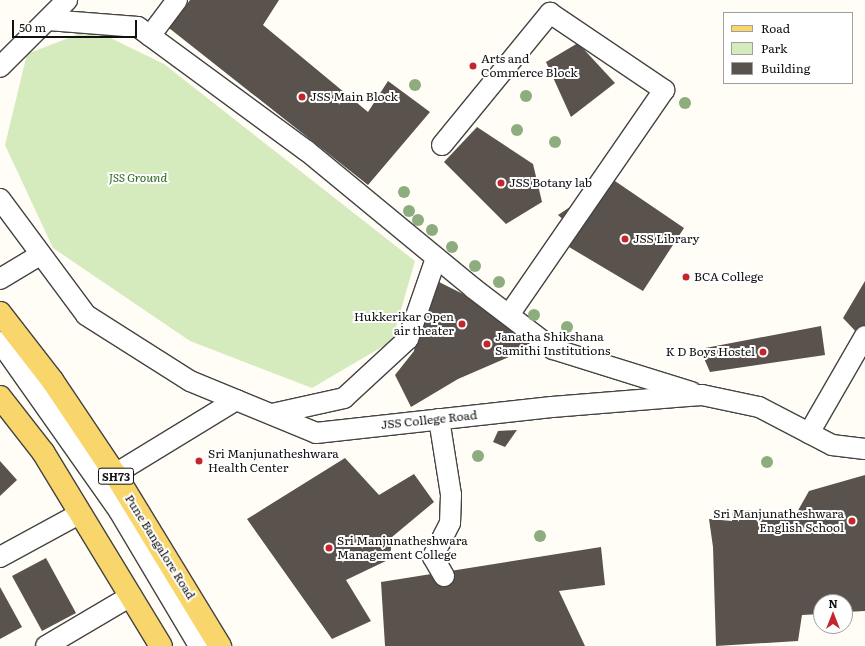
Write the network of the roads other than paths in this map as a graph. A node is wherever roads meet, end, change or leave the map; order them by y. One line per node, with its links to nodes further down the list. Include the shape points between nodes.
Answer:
1 (66, 0): 3 (street)
2 (177, 0): 4 (street)
3 (48, 20): 4 (street, via 138,27); 5 (street)
4 (150, 36): 9 (street, via 307,152)
5 (0, 67)
6 (442, 145): 12 (street, via 550,13 664,90)
7 (0, 199): 8 (street, JSS College Road)
8 (40, 255): 10 (street); 18 (street, JSS College Road, via 86,315 190,381)
9 (436, 258): 12 (street); 19 (street, via 408,339 344,398)
10 (0, 279)
11 (0, 313): 23 (main road, Pune Bangalore Road / SH73, via 52,380)
12 (509, 315): 16 (street, via 553,348)
13 (865, 336): 21 (street)
14 (0, 342): 31 (street, via 119,511)
15 (0, 366): 30 (street, via 80,469)
16 (702, 396): 20 (street, JSS College Road, via 552,407); 21 (street, JSS College Road, via 759,407)
17 (0, 397): 24 (main road, via 43,452)
18 (236, 400): 19 (street, JSS College Road); 23 (street)
19 (272, 414): 20 (street, JSS College Road, via 316,432)
20 (439, 419): 26 (street, via 451,495 450,523 433,557)
21 (809, 433): 22 (street, JSS College Road, via 832,445)
22 (865, 449)
23 (115, 474): 32 (main road, Pune Bangalore Road / SH73)
24 (79, 514): 25 (street); 27 (main road)
25 (1, 555)
26 (444, 576)
27 (131, 596): 28 (street); 29 (main road)
28 (46, 646)
29 (161, 646)
30 (189, 646)
31 (199, 646)
32 (220, 646)

